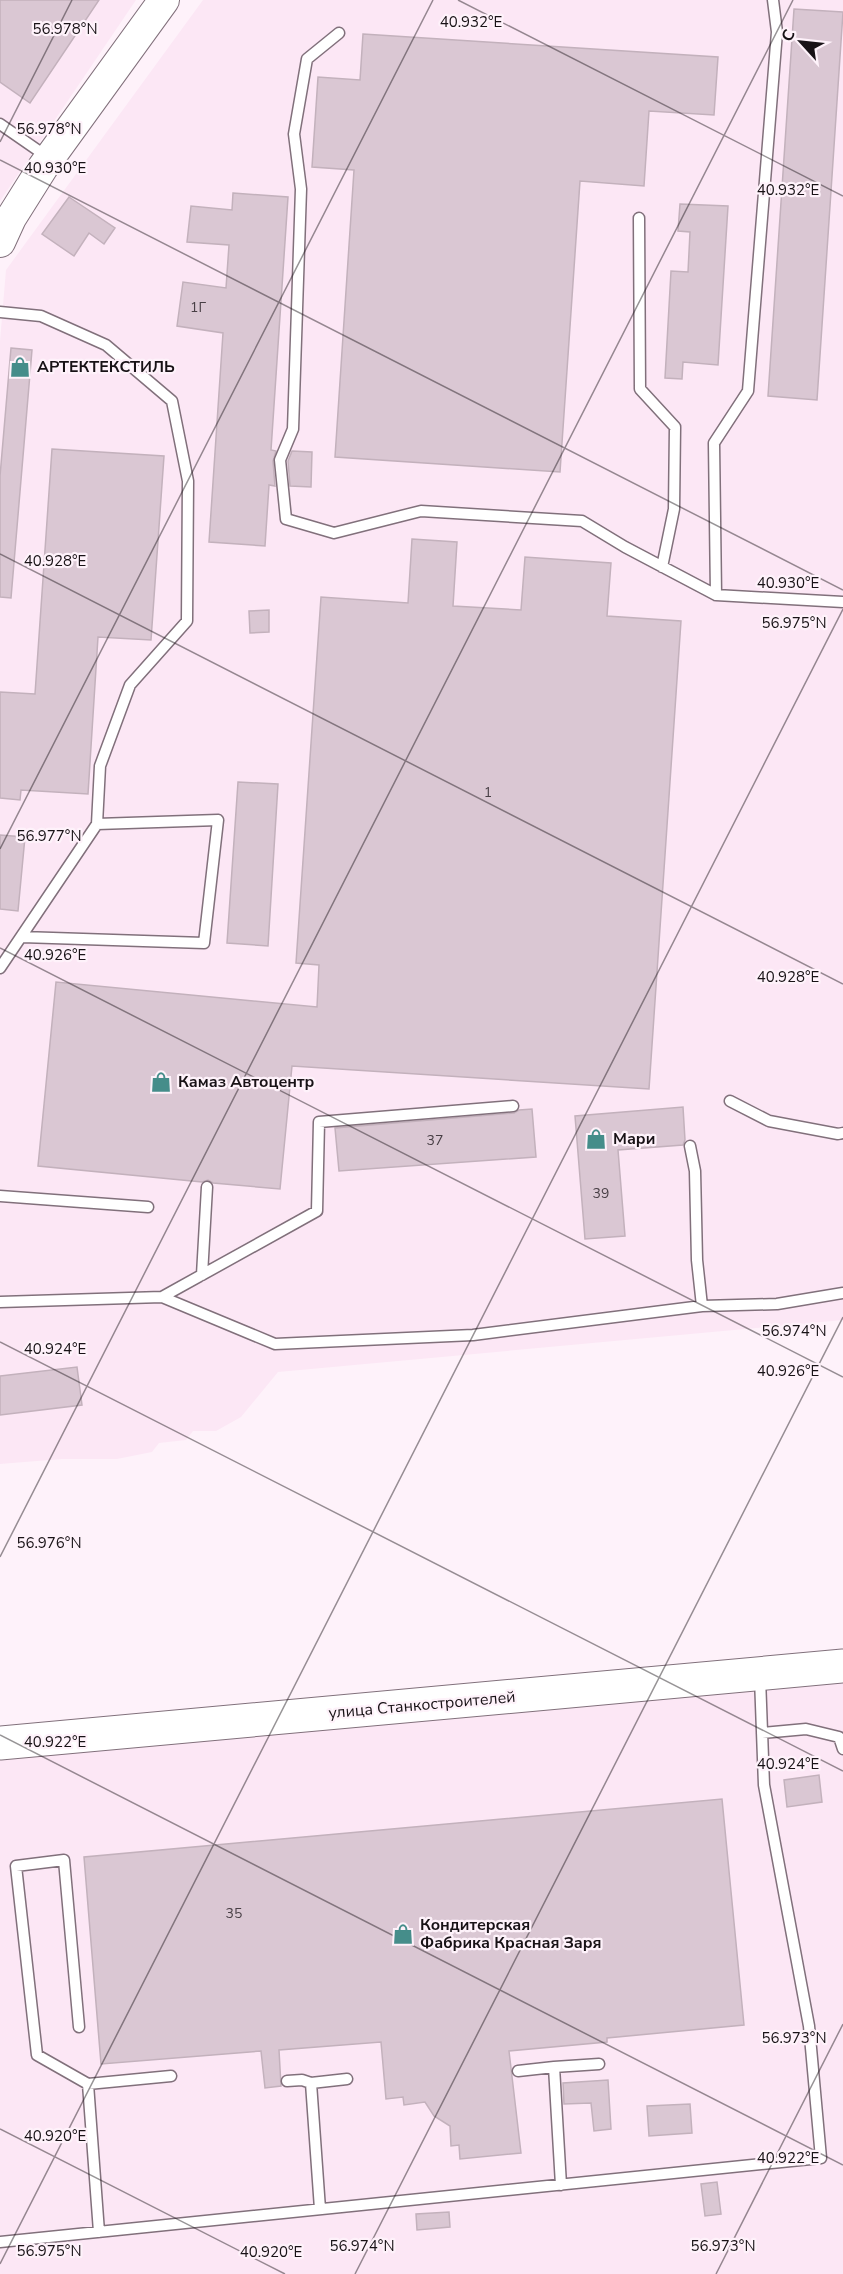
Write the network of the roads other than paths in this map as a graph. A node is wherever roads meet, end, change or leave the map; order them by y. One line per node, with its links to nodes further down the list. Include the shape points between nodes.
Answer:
1 (164, 0): 5 (street)
2 (773, 0): 10 (lane, via 777,32 748,391 714,443)
3 (339, 33): 9 (lane, via 307,59 294,134 301,189 293,429 280,460 286,519 334,532 421,511 582,521)
4 (0, 124): 5 (lane)
5 (49, 158): 7 (street)
6 (639, 218): 9 (lane, via 640,389 675,427 674,508)
7 (0, 242)
8 (0, 312): 12 (lane, via 41,316 106,345 171,401 188,480 187,621 130,686 100,766)
9 (662, 567): 10 (lane)
10 (716, 595): 11 (lane)
11 (843, 602)
12 (98, 824): 13 (lane); 13 (lane, via 218,820 204,943)
13 (22, 937): 14 (lane)
14 (0, 968)
15 (730, 1101): 17 (lane, via 769,1121)
16 (513, 1106): 22 (lane, via 319,1122 317,1211)
17 (843, 1133)
18 (690, 1146): 26 (lane, via 695,1171)
19 (207, 1187): 22 (lane)
20 (0, 1196): 21 (lane)
21 (148, 1208)
22 (202, 1275): 24 (lane)
23 (843, 1293): 26 (lane, via 777,1304)
24 (162, 1298): 25 (lane); 26 (lane, via 275,1344 473,1335)
25 (0, 1302)
26 (702, 1306)
27 (843, 1666): 28 (main road, улица Станкостроителей)
28 (760, 1674): 29 (lane); 30 (main road, улица Станкостроителей)
29 (762, 1733): 31 (lane, via 806,1730 839,1737); 41 (lane, via 764,1785 809,2026 821,2158)
30 (0, 1743)
31 (843, 1749)
32 (79, 2027): 40 (lane, via 64,1860 16,1866 37,2055)
33 (599, 2064): 34 (lane)
34 (554, 2067): 35 (lane); 41 (lane)
35 (518, 2071)
36 (171, 2076): 40 (lane)
37 (347, 2079): 39 (lane)
38 (286, 2081): 39 (lane)
39 (311, 2083): 42 (lane)
40 (88, 2084): 43 (lane)
41 (561, 2185): 42 (lane)
42 (320, 2209): 43 (lane)
43 (99, 2232): 44 (lane)
44 (0, 2242)

